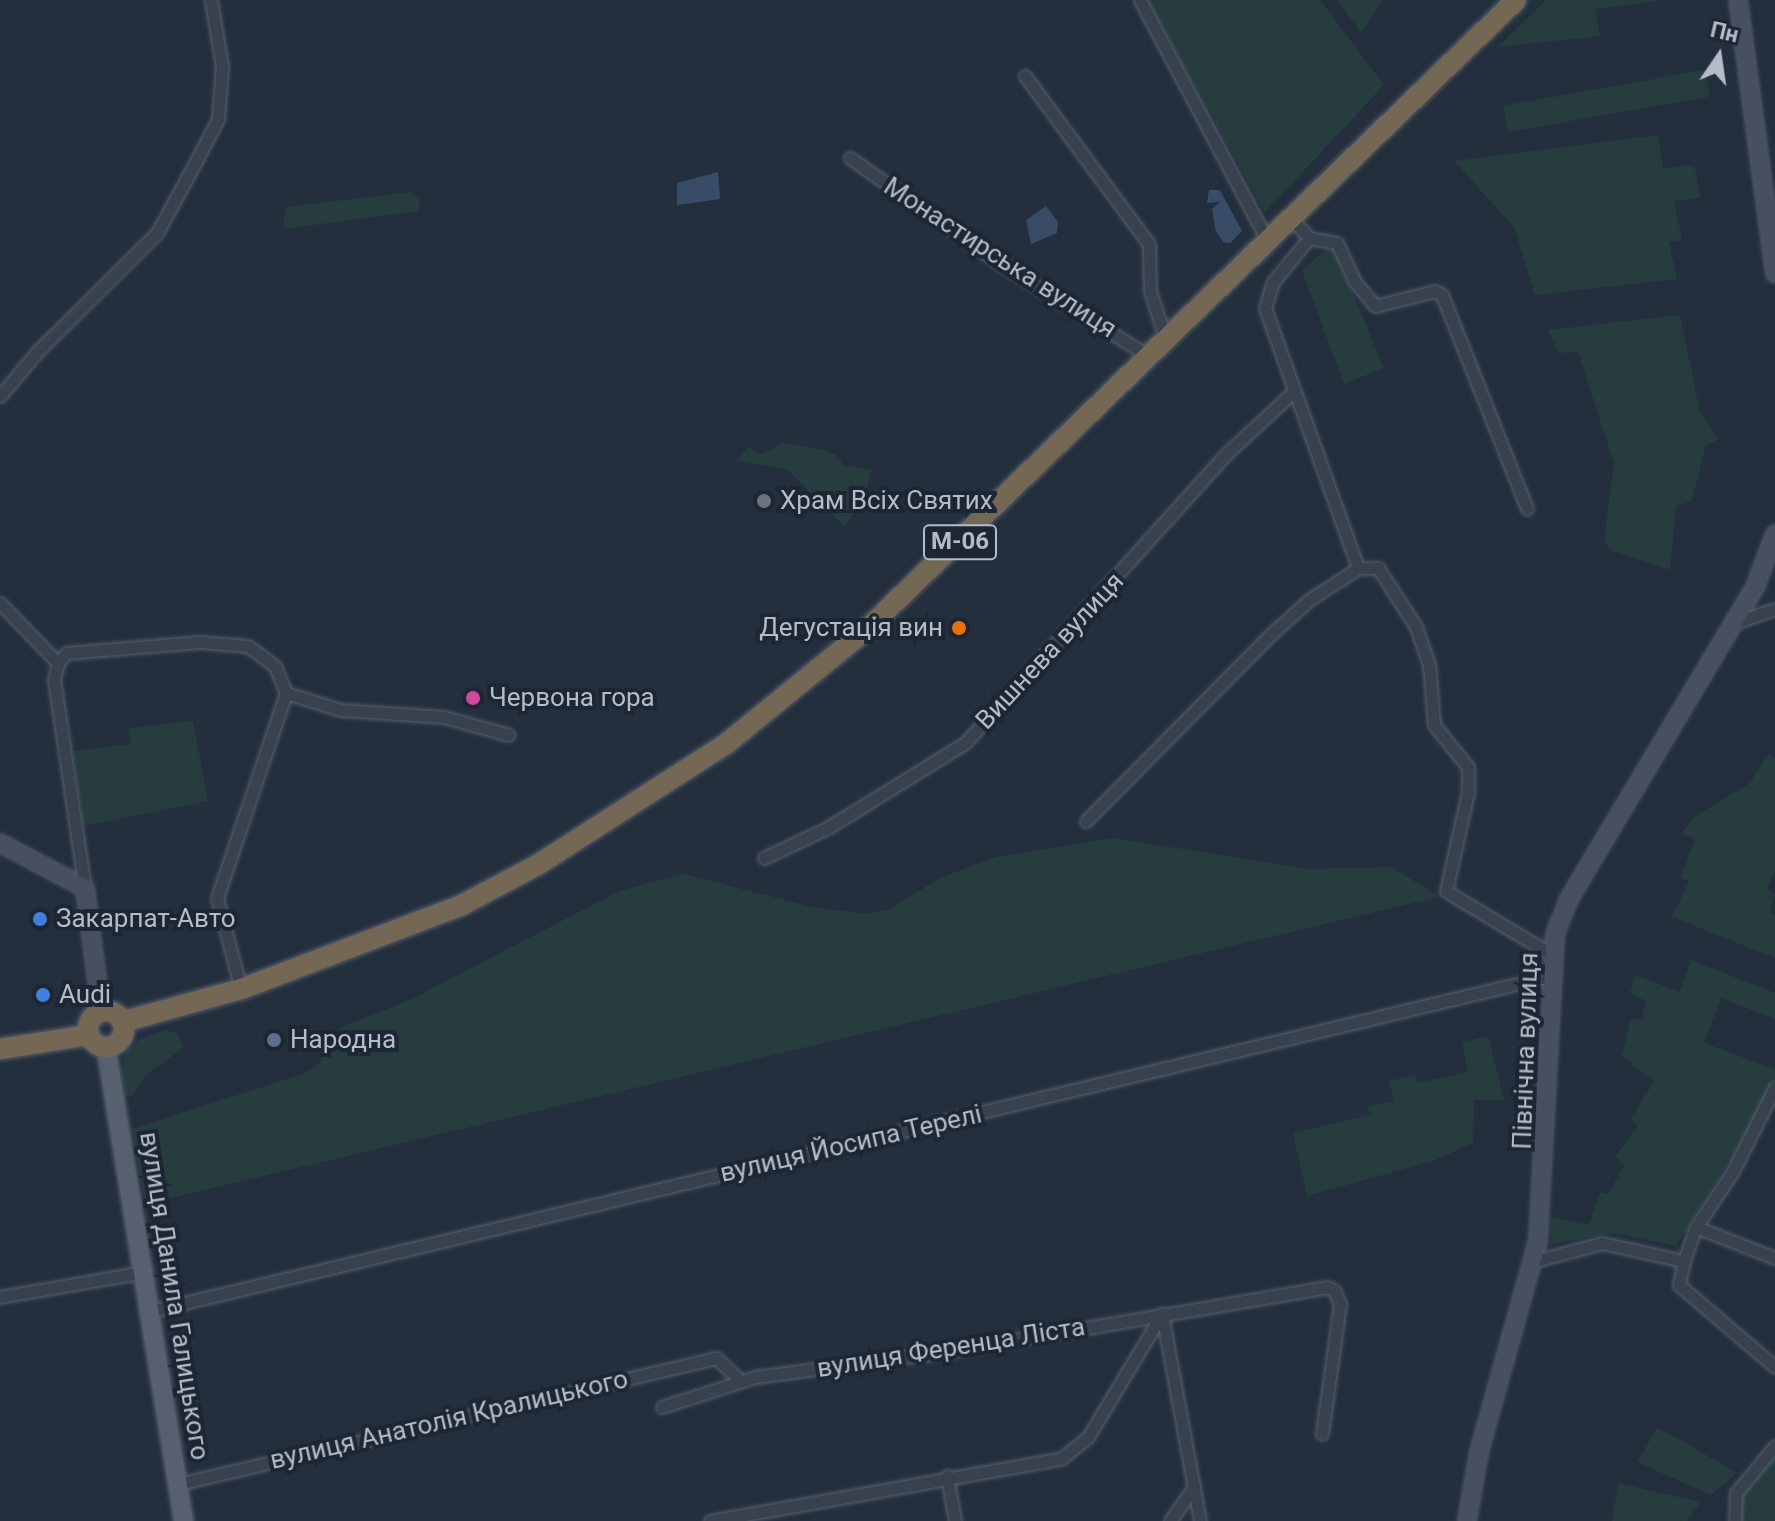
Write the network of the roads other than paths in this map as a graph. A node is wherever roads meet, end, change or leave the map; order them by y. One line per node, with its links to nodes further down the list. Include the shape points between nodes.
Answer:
1 (211, 0): 14 (street, via 222,66 218,119 201,152 157,233)
2 (1140, 0): 9 (street)
3 (1516, 0): 7 (highway, М-06)
4 (1738, 0): 10 (street)
5 (1025, 76): 11 (street, Монастирська вулиця, via 1149,244 1150,291)
6 (850, 158): 12 (street, Монастирська вулиця, via 986,254)
7 (1292, 219): 8 (street); 9 (highway, М-06)
8 (1309, 238): 13 (street, via 1266,298); 15 (street, via 1337,243 1355,282 1375,306 1435,291 1442,295)
9 (1268, 242): 11 (highway, М-06)
10 (1775, 274)
11 (1167, 341): 12 (highway, М-06)
12 (1150, 357): 31 (highway, М-06, via 866,630 726,744 539,864 462,905)
13 (1293, 392): 17 (street); 27 (street, Вишнева вулиця, via 1225,455 965,743 829,827)
14 (0, 396)
15 (1527, 509)
16 (1775, 534): 21 (street, Північна вулиця, via 1768,560)
17 (1358, 568): 25 (street, via 1309,600 1270,635); 29 (street, via 1378,568 1416,627 1429,664 1434,725 1468,767 1468,792 1446,891)
18 (1775, 602): 20 (street)
19 (0, 603): 22 (street)
20 (1770, 612): 21 (street)
21 (1734, 623): 29 (street, Північна вулиця, via 1569,899)
22 (58, 663): 23 (street, via 66,653 200,642 248,646 275,666); 28 (street, via 54,679)
23 (286, 693): 24 (street, via 341,710 444,717); 31 (street, via 217,898)
24 (509, 735)
25 (1086, 821)
26 (0, 843): 28 (street)
27 (764, 858)
28 (85, 888): 32 (street)
29 (1551, 954): 30 (street, Північна вулиця)
30 (1550, 976): 40 (street, Північна вулиця, via 1545,1164); 44 (street, вулиця Йосипа Терелі)
31 (241, 989): 33 (highway, М-06)
32 (101, 1011): 33 (highway); 34 (highway, via 89,1020)
33 (122, 1022): 35 (highway, via 123,1036)
34 (88, 1035): 35 (highway); 36 (highway)
35 (106, 1047): 42 (main road, вулиця Данила Галицького)
36 (0, 1049)
37 (1775, 1087): 38 (street, via 1733,1171)
38 (1696, 1227): 39 (street); 41 (street)
39 (1775, 1258)
40 (1535, 1261): 41 (street, via 1602,1243); 59 (street, Північна вулиця, via 1479,1452)
41 (1684, 1261): 46 (street, via 1679,1285)
42 (145, 1272): 43 (street); 44 (main road, вулиця Данила Галицького)
43 (0, 1297)
44 (151, 1311): 52 (main road, вулиця Данила Галицького)
45 (1162, 1314): 47 (street, вулиця Ференца Ліста, via 878,1362); 49 (street, вулиця Ференца Ліста, via 1319,1286 1334,1290 1340,1304); 51 (street, via 1109,1405 1074,1451 1062,1458); 53 (street)
46 (1775, 1367)
47 (736, 1376): 48 (street, вулиця Ференца Ліста); 52 (street, вулиця Анатолія Кралицького, via 720,1361)
48 (662, 1407)
49 (1322, 1434)
50 (1775, 1446): 60 (street, via 1736,1493)
51 (947, 1476): 55 (street); 56 (street)
52 (178, 1484): 54 (main road, вулиця Данила Галицького)
53 (1194, 1487): 57 (street); 58 (street)
54 (184, 1521)
55 (710, 1521)
56 (955, 1521)
57 (1170, 1521)
58 (1200, 1521)
59 (1467, 1521)
60 (1735, 1521)

